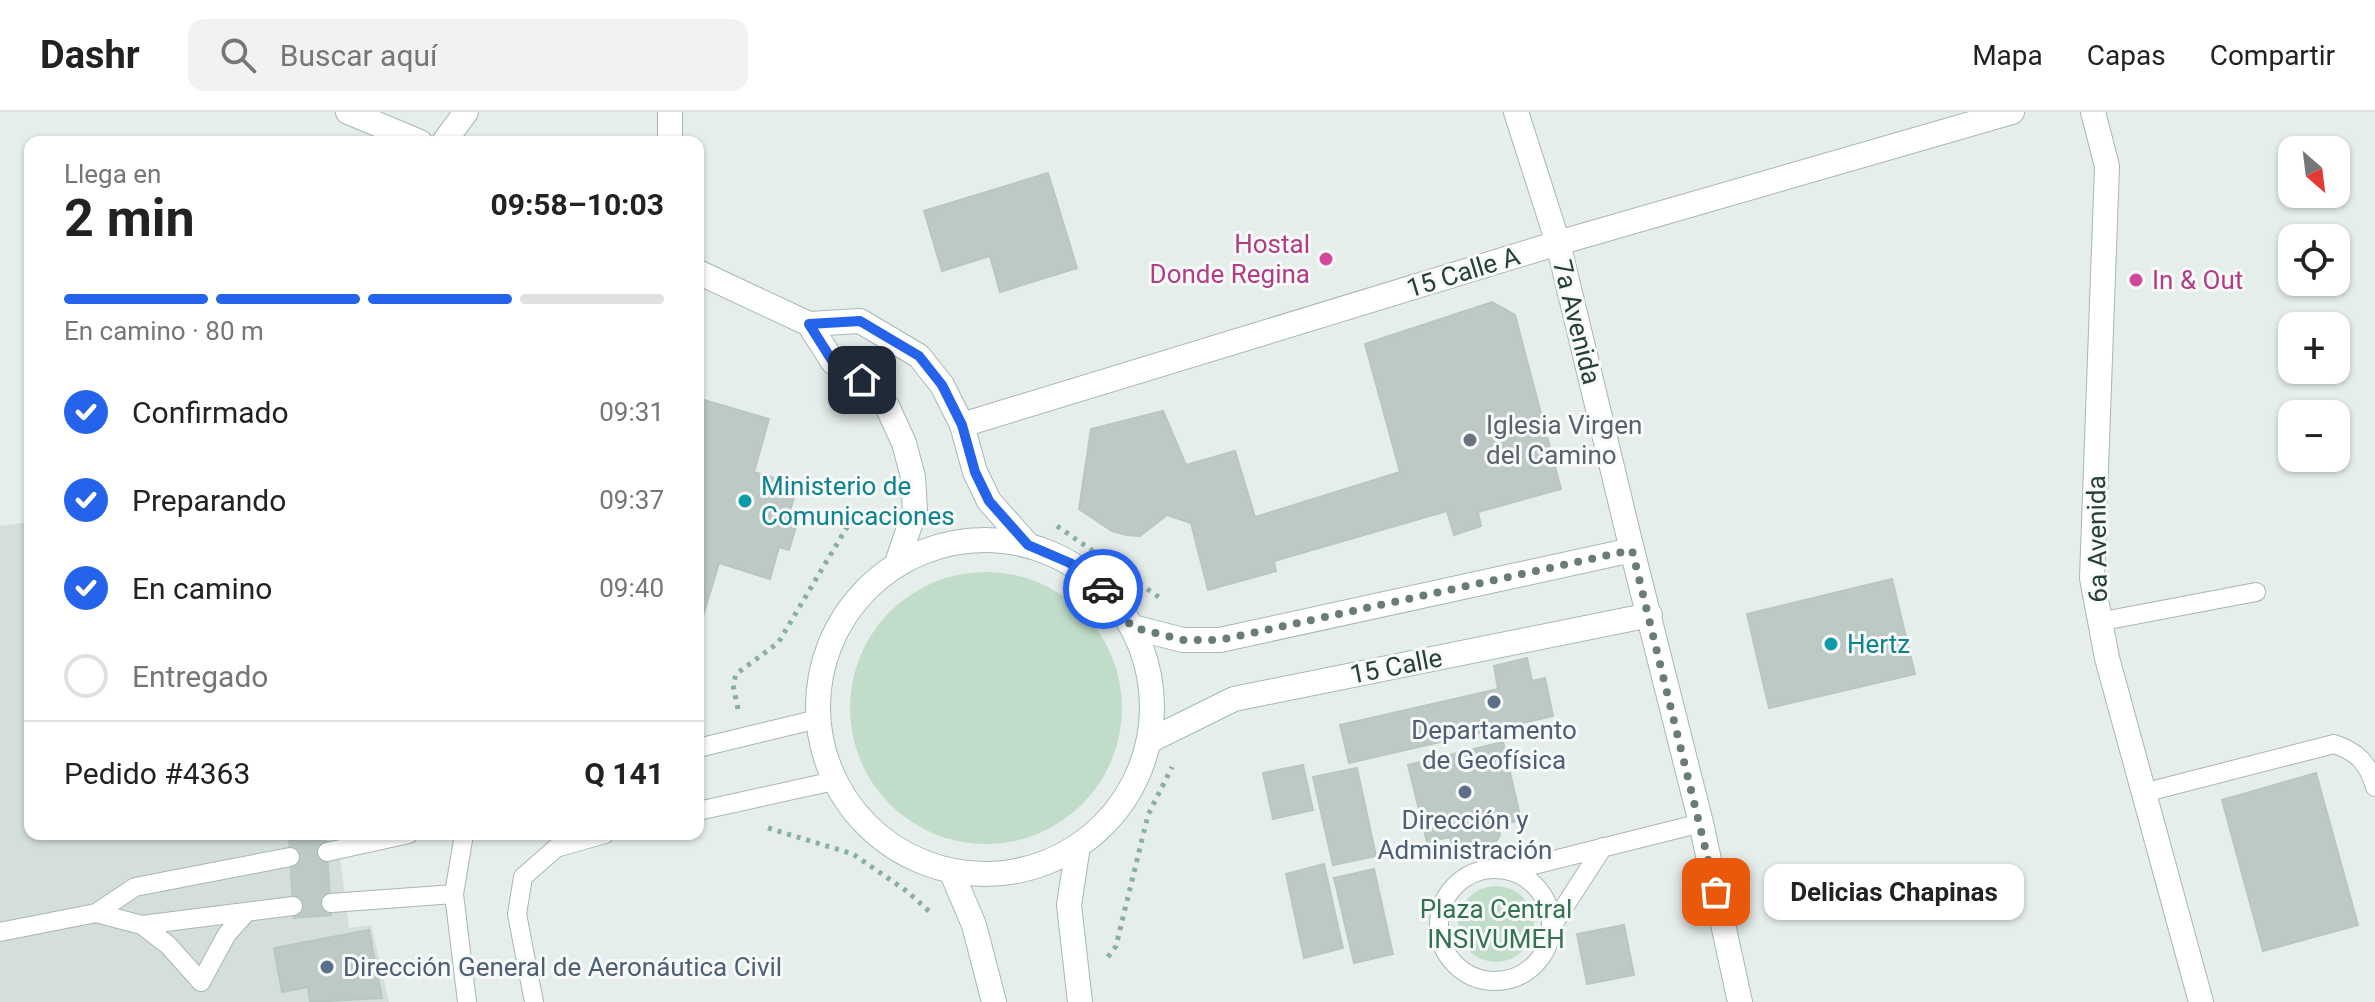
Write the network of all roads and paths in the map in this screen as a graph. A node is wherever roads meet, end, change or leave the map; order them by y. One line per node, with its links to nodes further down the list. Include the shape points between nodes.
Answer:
1 (348, 112): 7 (street)
2 (466, 112): 8 (street)
3 (670, 112): 9 (street)
4 (1516, 112): 10 (street, 7a Avenida)
5 (2012, 112): 10 (street, 15 Calle A)
6 (2093, 112): 21 (street, 6a Avenida, via 2107,166 2092,578)
7 (406, 136)
8 (448, 136)
9 (670, 136)
10 (1558, 243): 13 (street, 15 Calle A); 17 (street, 7a Avenida)
11 (704, 275): 12 (street)
12 (809, 324): 13 (street, via 860,321 898,342 919,356 942,385); 14 (street, via 833,362 862,380 887,406 904,443)
13 (962, 425): 16 (street, via 989,501)
14 (915, 510): 18 (street); 25 (path, via 859,519 843,531 778,643 736,674 733,685)
15 (1055, 525): 23 (path, via 1167,604)
16 (1028, 545): 18 (street, via 983,540 938,547); 22 (street, via 1070,563 1106,591)
17 (1632, 550): 20 (street, 7a Avenida); 23 (street, via 1220,640)
18 (896, 566): 24 (street, via 862,595 835,631 820,674)
19 (2256, 592): 21 (lane)
20 (1650, 615): 26 (street, 15 Calle, via 1234,699); 34 (street, 7a Avenida)
21 (2098, 622): 31 (street, 6a Avenida)
22 (1132, 627): 23 (street); 26 (street, via 1147,663)
23 (1183, 640)
24 (818, 719): 25 (lane); 29 (street)
25 (743, 737): 27 (lane)
26 (1149, 741): 38 (street, via 1134,782 1111,818)
27 (704, 747)
28 (1175, 763): 53 (path, via 1148,815 1116,946 1108,958)
29 (834, 781): 32 (lane); 42 (street, via 850,808 894,849)
30 (2375, 787): 31 (lane, via 2369,767 2353,751 2334,744)
31 (2143, 793): 59 (street, 6a Avenida)
32 (758, 798): 33 (lane); 49 (path, via 769,828 853,854)
33 (704, 810)
34 (1701, 823): 39 (lane); 58 (street, 7a Avenida)
35 (382, 840): 40 (lane)
36 (463, 840): 44 (lane)
37 (584, 840): 55 (lane, via 556,848 523,877 517,914)
38 (1078, 846): 42 (street, via 1038,866 995,875); 53 (street, via 1069,905)
39 (1603, 847): 43 (lane); 51 (lane)
40 (327, 852)
41 (290, 857): 47 (lane, via 135,887)
42 (951, 871): 56 (street, via 974,925)
43 (1510, 871): 51 (lane, via 1540,891); 51 (lane, via 1473,873 1446,897 1440,915 1445,951 1471,976 1508,980 1539,960)
44 (454, 894): 45 (lane); 54 (lane)
45 (331, 903)
46 (293, 906): 48 (lane)
47 (96, 913): 50 (lane); 52 (lane)
48 (245, 914): 50 (lane); 50 (lane, via 227,934 201,982)
49 (936, 917)
50 (142, 925)
51 (1552, 926)
52 (0, 932)
53 (1073, 967): 57 (street)
54 (467, 1002)
55 (534, 1002)
56 (994, 1002)
57 (1080, 1002)
58 (1740, 1002)
59 (2201, 1002)

